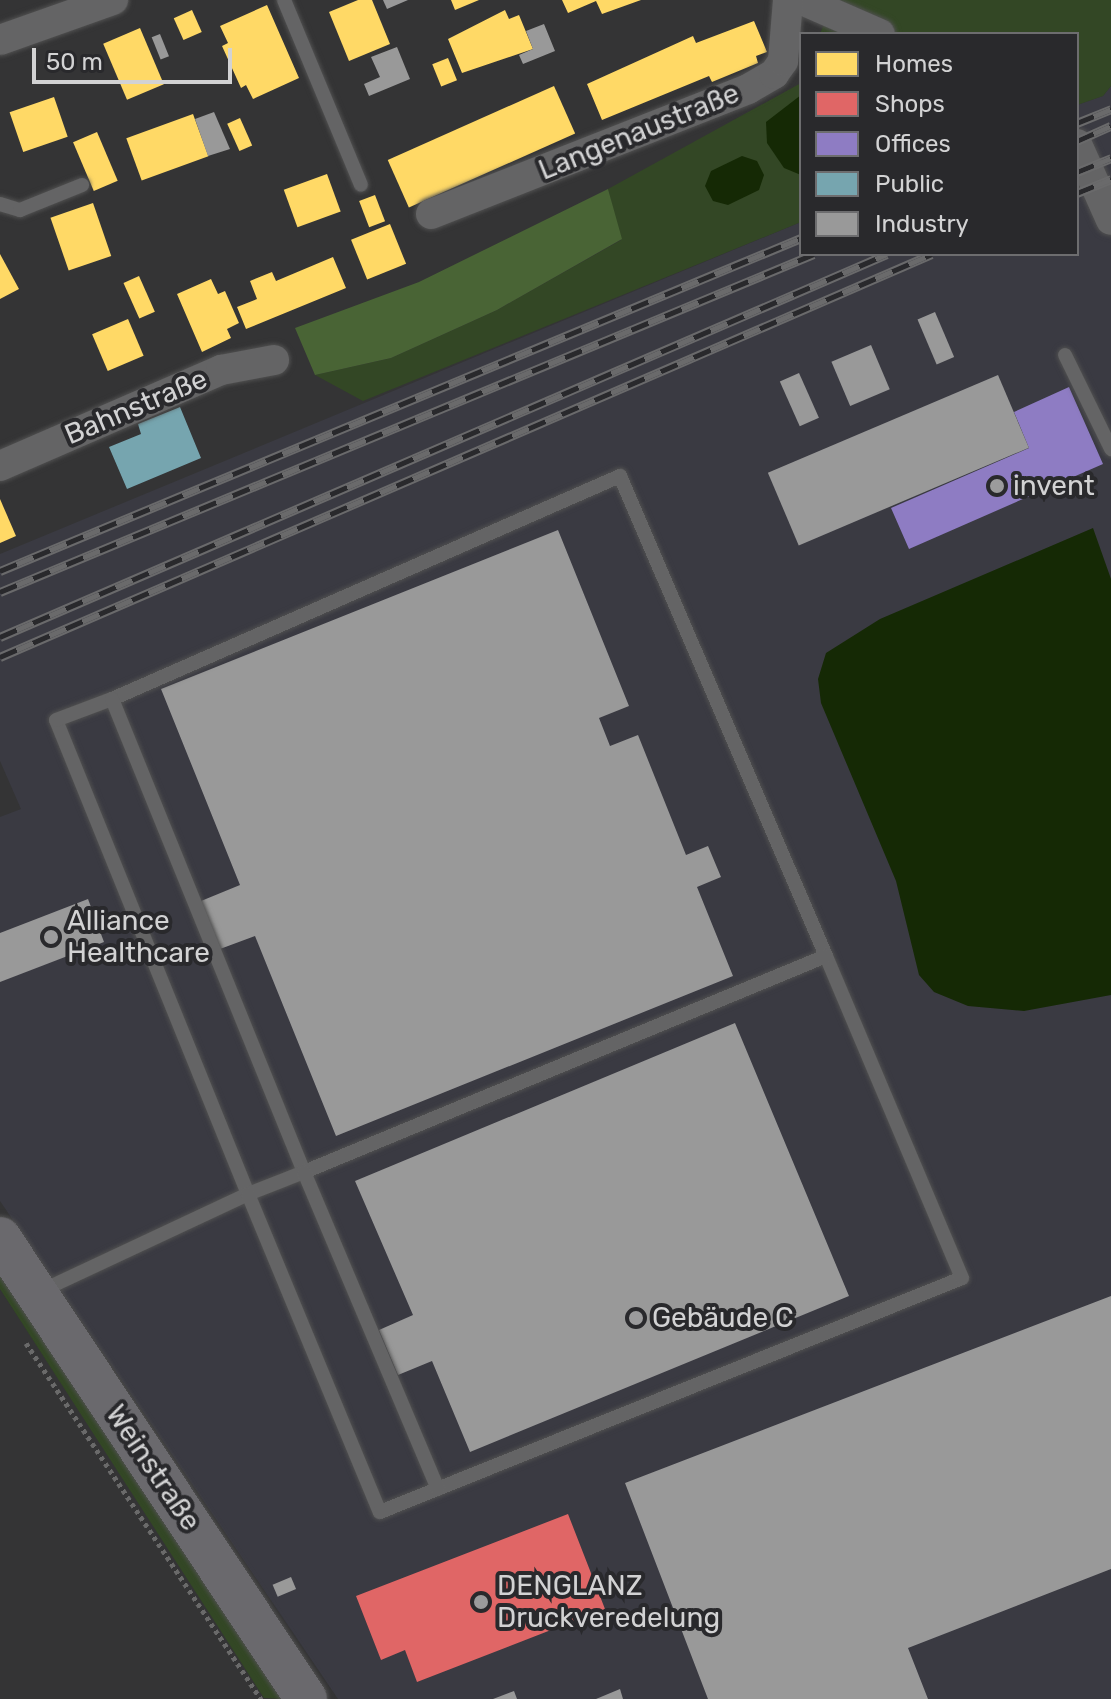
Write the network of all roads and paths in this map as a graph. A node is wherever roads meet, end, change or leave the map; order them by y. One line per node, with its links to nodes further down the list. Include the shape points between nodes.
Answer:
1 (113, 0): 6 (street)
2 (284, 0): 9 (lane)
3 (788, 0): 11 (street, Langenaustraße, via 783,61 774,74 748,89)
4 (802, 0): 5 (street)
5 (875, 32)
6 (0, 40)
7 (1079, 148): 12 (street)
8 (82, 185): 10 (lane, via 20,210)
9 (361, 185)
10 (0, 204)
11 (431, 214)
12 (1111, 220)
13 (1065, 355): 15 (lane)
14 (274, 360): 16 (street, Bahnstraße, via 221,370)
15 (1111, 449)
16 (1, 464)
17 (112, 699): 18 (lane, via 620,476); 19 (lane); 20 (lane, via 56,720)
18 (826, 956): 19 (lane); 24 (lane, via 962,1278)
19 (304, 1172): 20 (lane); 24 (lane)
20 (248, 1194): 22 (lane); 24 (lane, via 380,1512)
21 (0, 1238): 22 (main road, Weinstraße)
22 (37, 1294): 26 (main road, Weinstraße)
23 (22, 1337): 25 (path)
24 (438, 1489)
25 (261, 1699)
26 (306, 1699)

